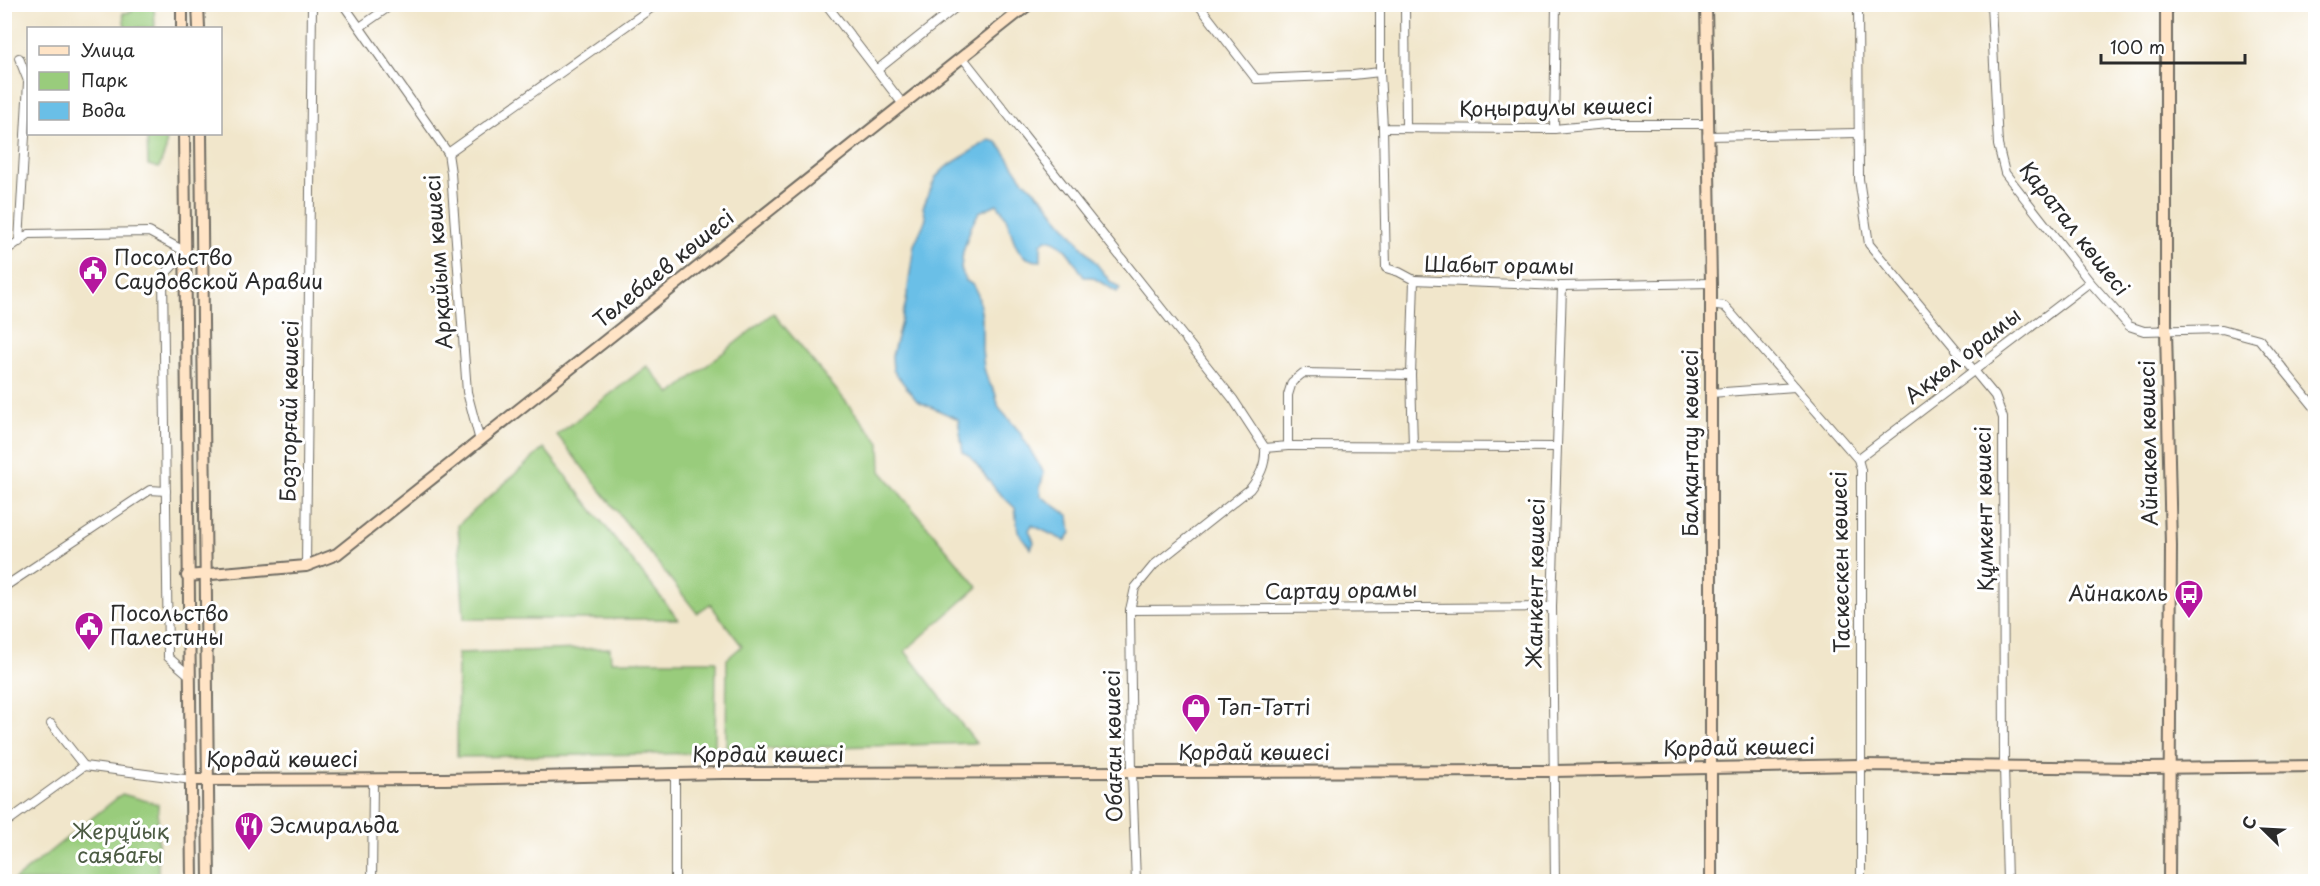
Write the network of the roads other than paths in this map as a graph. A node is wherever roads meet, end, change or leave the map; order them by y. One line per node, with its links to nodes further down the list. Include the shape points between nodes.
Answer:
1 (182, 4): 18 (street)
2 (198, 4): 19 (street)
3 (312, 4): 58 (street, Бозторғай көшесі)
4 (343, 4): 20 (street, Арқайым көшесі)
5 (393, 4): 20 (street)
6 (657, 4): 36 (street)
7 (826, 4): 23 (street)
8 (960, 4): 23 (street)
9 (1029, 4): 22 (street, Төлебаев көшесі)
10 (1198, 4): 24 (street, via 1256,79)
11 (1380, 4): 24 (street)
12 (1405, 4): 29 (street)
13 (1556, 4): 31 (street)
14 (1706, 4): 28 (street, Балқантау көшесі)
15 (1858, 4): 32 (street, Құмкент көшесі)
16 (1991, 4): 41 (street, Қаратал көшесі, via 1998,145 2005,173)
17 (2166, 4): 45 (street, Айнакөл көшесі)
18 (182, 27)
19 (199, 27)
20 (360, 27): 36 (street, Арқайым көшесі)
21 (19, 58): 25 (street)
22 (963, 58): 27 (street, Төлебаев көшесі); 55 (street, via 1233,399)
23 (877, 70): 27 (street)
24 (1380, 72): 30 (street)
25 (27, 79)
26 (27, 100): 37 (street)
27 (902, 103): 51 (street, Төлебаев көшесі)
28 (1707, 124): 31 (street, Қоңыраулы көшесі, via 1607,124); 35 (street, Балқантау көшесі)
29 (1406, 127): 30 (street, Қоңыраулы көшесі); 31 (street, Қоңыраулы көшесі)
30 (1383, 128): 40 (street, via 1386,268)
31 (1554, 129)
32 (1857, 134): 35 (street); 46 (street, Құмкент көшесі, via 1869,244)
33 (184, 135): 39 (street)
34 (201, 135): 59 (street)
35 (1707, 136): 42 (street, Балқантау көшесі)
36 (448, 153): 51 (street, Арқайым көшесі, via 469,404)
37 (19, 242): 38 (street); 39 (street, via 30,234 149,232)
38 (4, 252)
39 (186, 252): 57 (street, via 163,276); 60 (street)
40 (1414, 280): 43 (street, Шабыт орамы); 47 (street, Шабыт орамы)
41 (2090, 282): 45 (street, Қаратал көшесі, via 2129,326 2144,331); 46 (street, Ақкөл орамы)
42 (1711, 283): 43 (street, Шабыт орамы); 44 (street, Балқантау көшесі)
43 (1562, 286): 54 (street, Жанкент көшесі)
44 (1711, 304): 48 (street, Таскескен көшесі, via 1724,306); 49 (street, Балқантау көшесі)
45 (2166, 330): 50 (street, Қаратал көшесі, via 2223,329 2259,339); 70 (street, Айнакөл көшесі, via 2171,546)
46 (1974, 370): 56 (street, Ақкөл орамы); 68 (street, Құмкент көшесі, via 1995,396 2002,418)
47 (1411, 375): 52 (street, via 1303,373 1292,382 1288,394); 53 (street, Шабыт орамы)
48 (1796, 387): 49 (street); 56 (street, Таскескен көшесі)
49 (1711, 393): 71 (street, Балқантау көшесі)
50 (2316, 408)
51 (480, 441): 58 (street, Төлебаев көшесі, via 338,554)
52 (1288, 446): 53 (street); 55 (street)
53 (1413, 446): 54 (street)
54 (1556, 447): 62 (street, Жанкент көшесі)
55 (1265, 448): 63 (street, via 1261,474 1250,489 1154,565 1135,588)
56 (1858, 459): 66 (street, Таскескен көшесі)
57 (166, 490): 61 (street, via 150,490); 64 (street, via 168,657)
58 (306, 566): 59 (street, Төлебаев көшесі)
59 (207, 574): 60 (street, Төлебаев көшесі); 76 (street)
60 (187, 576): 64 (street)
61 (4, 587)
62 (1552, 607): 63 (street, Сартау орамы); 72 (street, Жанкент көшесі)
63 (1130, 609): 73 (street, Обаған көшесі)
64 (189, 675): 75 (street)
65 (51, 724): 67 (street)
66 (1860, 765): 68 (street, Қордай көшесі); 71 (street, Қордай көшесі); 86 (street, Таскескен көшесі)
67 (84, 766): 75 (street); 78 (street)
68 (2004, 766): 70 (street, Қордай көшесі); 87 (street, Құмкент көшесі)
69 (2316, 766): 70 (street, Қордай көшесі)
70 (2169, 767): 88 (street, Айнакөл көшесі)
71 (1712, 768): 72 (street, Қордай көшесі); 85 (street, Балқантау көшесі)
72 (1554, 771): 73 (street, Қордай көшесі); 84 (street, Жанкент көшесі)
73 (1132, 773): 74 (street, Қордай көшесі); 83 (street, Обаған көшесі)
74 (675, 775): 77 (street, Қордай көшесі); 82 (street)
75 (192, 780): 76 (street, Қордай көшесі); 79 (street)
76 (209, 780): 77 (street, Қордай көшесі); 80 (street)
77 (372, 780): 81 (street)
78 (6, 821)
79 (192, 882)
80 (209, 882)
81 (372, 882)
82 (675, 882)
83 (1136, 882)
84 (1555, 882)
85 (1711, 882)
86 (1861, 882)
87 (2007, 882)
88 (2169, 882)

